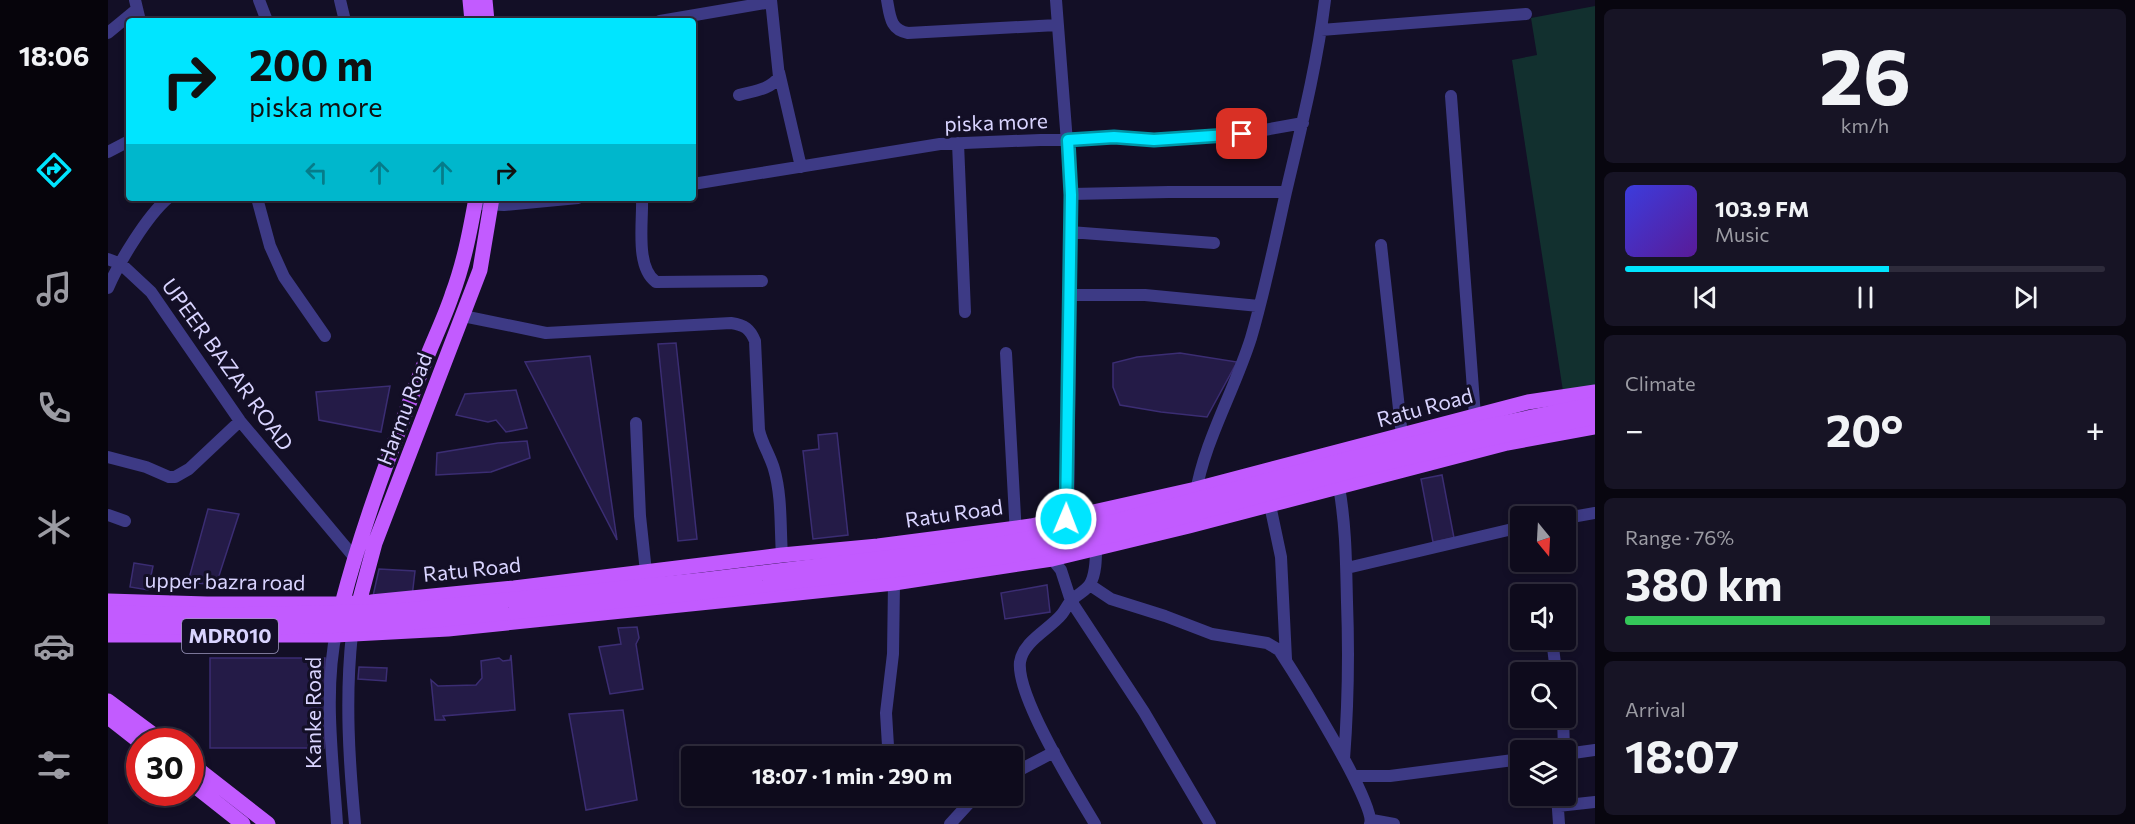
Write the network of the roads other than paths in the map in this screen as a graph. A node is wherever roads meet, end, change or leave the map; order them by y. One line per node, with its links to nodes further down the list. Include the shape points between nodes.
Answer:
1 (259, 0): 10 (street)
2 (340, 0): 11 (street)
3 (470, 0): 12 (main road)
4 (485, 0): 13 (main road)
5 (888, 0): 16 (street, via 894,27 908,33)
6 (1056, 0): 16 (street)
7 (1325, 0): 17 (street)
8 (771, 1): 14 (street); 19 (street)
9 (1526, 14): 17 (street)
10 (266, 18)
11 (344, 18)
12 (472, 18)
13 (487, 18)
14 (677, 18)
15 (126, 19): 18 (street)
16 (1057, 25): 23 (street)
17 (1321, 30): 22 (street)
18 (108, 33)
19 (779, 69): 20 (street, via 775,83); 27 (street)
20 (739, 95)
21 (1451, 96): 51 (street)
22 (1303, 123): 23 (street, piska more, via 1242,134); 29 (street)
23 (1068, 140): 25 (street, piska more); 30 (street)
24 (126, 143): 26 (street)
25 (958, 143): 27 (street, piska more); 45 (street)
26 (108, 152)
27 (801, 167): 28 (street, piska more)
28 (696, 184)
29 (1286, 192): 30 (street); 44 (street)
30 (1071, 195): 36 (street)
31 (165, 201): 40 (street, via 140,231)
32 (258, 201): 47 (street, via 270,246 284,276)
33 (475, 201): 34 (street); 72 (main road, Harmu Road, via 452,296)
34 (492, 201): 46 (main road, Harmu Road, via 480,270)
35 (642, 201): 41 (street, via 644,264 649,278 656,282)
36 (1070, 232): 37 (street); 43 (street)
37 (1214, 243)
38 (1381, 245): 56 (street)
39 (108, 259): 40 (street, UPEER BAZAR ROAD)
40 (121, 264): 42 (street); 53 (street, UPEER BAZAR ROAD, via 151,292)
41 (762, 281)
42 (108, 288)
43 (1069, 296): 44 (street, via 1145,295); 64 (street)
44 (1259, 306): 59 (street)
45 (965, 312)
46 (463, 316): 71 (street, via 546,333 744,325 755,341 759,430 774,467); 81 (main road, Harmu Road, via 375,543)
47 (325, 336)
48 (1006, 353): 67 (street)
49 (1595, 392): 51 (main road, Ratu Road, via 1528,402)
50 (1595, 404): 83 (main road, bridge, via 1348,459 1116,522 1001,544 398,611)
51 (1475, 416): 56 (main road, Ratu Road)
52 (1595, 417): 84 (main road, bridge, via 1351,471 1119,534 1003,557 398,624)
53 (240, 421): 57 (street, via 189,469 175,477); 72 (street, UPEER BAZAR ROAD)
54 (636, 423): 76 (street)
55 (1595, 427): 58 (main road, via 1507,443)
56 (1402, 436): 59 (main road, Ratu Road)
57 (108, 457)
58 (1339, 487): 60 (main road); 75 (street)
59 (1196, 489): 64 (main road, Ratu Road); 66 (street)
60 (1270, 505): 66 (main road); 88 (street, via 1281,558)
61 (1595, 513): 63 (street)
62 (108, 515): 65 (street)
63 (1576, 516)
64 (1066, 519): 67 (main road, Ratu Road); 70 (street)
65 (125, 521)
66 (1190, 526): 69 (main road)
67 (1014, 527): 71 (main road, Ratu Road); 74 (street)
68 (1510, 530): 75 (street)
69 (1096, 548): 70 (main road); 78 (street)
70 (1072, 554): 73 (main road)
71 (782, 555): 76 (main road, Ratu Road)
72 (354, 557): 82 (main road, Harmu Road)
73 (1052, 559): 74 (main road); 79 (street)
74 (1021, 563): 77 (main road)
75 (1347, 568): 97 (street)
76 (645, 572): 81 (main road, Ratu Road)
77 (894, 583): 85 (main road, via 448,629); 93 (street, via 893,654 886,713)
78 (1090, 585): 79 (street); 88 (street, via 1111,600 1212,634 1267,643 1279,650)
79 (1071, 600): 95 (street, via 1025,650 1020,662 1028,700); 114 (street)
80 (108, 602): 82 (main road, upper bazra road / MDR010)
81 (359, 603): 82 (main road, Ratu Road); 85 (main road, Harmu Road)
82 (342, 604): 87 (street, Kanke Road)
83 (108, 614)
84 (108, 626)
85 (352, 634): 87 (main road, MDR010); 111 (street, Kanke Road, via 347,717)
86 (108, 635): 87 (main road, MDR010)
87 (335, 635): 110 (street, Kanke Road, via 331,689)
88 (1286, 661): 97 (street)
89 (108, 701): 91 (main road)
90 (108, 717): 92 (main road)
91 (144, 728)
92 (126, 731)
93 (888, 746)
94 (1595, 750): 96 (street)
95 (1054, 752): 99 (street); 113 (street)
96 (1576, 753)
97 (1344, 760): 101 (street)
98 (1510, 760): 101 (street, via 1390,776)
99 (1023, 768)
100 (204, 774): 109 (main road)
101 (1353, 776): 107 (street)
102 (204, 793): 108 (main road)
103 (1576, 801): 104 (street)
104 (1595, 802)
105 (966, 806): 112 (street)
106 (1558, 806): 116 (street)
107 (1371, 822): 115 (street)
108 (243, 824)
109 (268, 824)
110 (337, 824)
111 (355, 824)
112 (950, 824)
113 (1095, 824)
114 (1210, 824)
115 (1394, 824)
116 (1559, 824)

